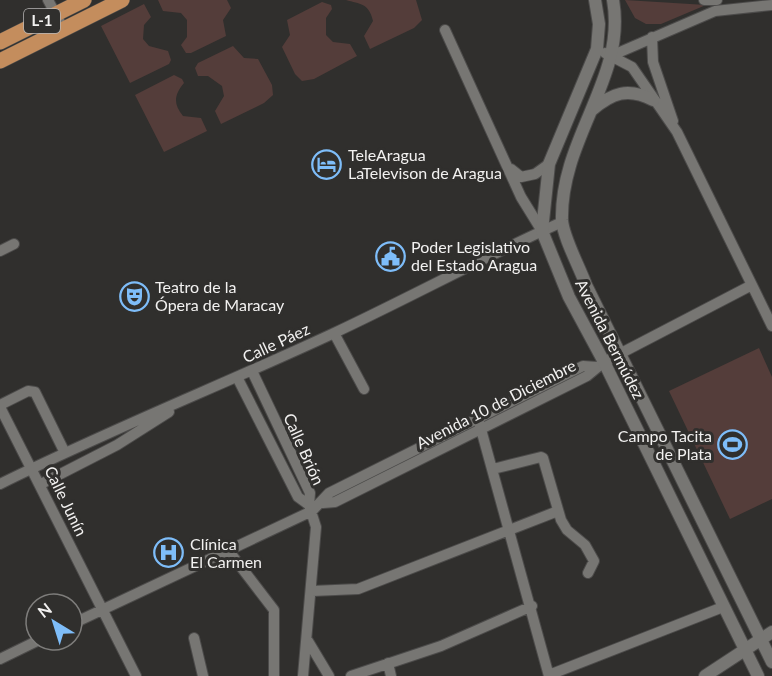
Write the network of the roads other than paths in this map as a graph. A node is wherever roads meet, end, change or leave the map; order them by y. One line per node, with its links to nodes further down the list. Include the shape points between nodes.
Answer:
1 (48, 0): 9 (street)
2 (84, 0): 9 (main road, L-1)
3 (122, 0): 10 (main road, L-1)
4 (595, 0): 14 (street, Avenida Bermúdez)
5 (614, 0): 15 (street, Avenida Bermúdez, via 617,33)
6 (704, 0): 7 (street)
7 (715, 4): 8 (street); 12 (street)
8 (772, 5)
9 (56, 14): 10 (street); 13 (main road, L-1)
10 (63, 30): 16 (main road, L-1)
11 (445, 30): 21 (street)
12 (652, 37): 15 (street); 19 (street, via 653,62)
13 (0, 42)
14 (597, 49): 15 (street); 20 (street, Avenida Bermúdez)
15 (613, 56): 17 (street, via 632,67); 18 (street, Avenida Bermúdez)
16 (0, 61)
17 (653, 99): 18 (street, via 622,92 609,96); 19 (street)
18 (589, 113): 22 (street, Avenida Bermúdez, via 567,175)
19 (677, 132): 26 (street)
20 (549, 164): 21 (street, via 536,174 521,177); 23 (street, Avenida Bermúdez)
21 (509, 167): 23 (street, via 521,197)
22 (562, 222): 23 (street, Calle Páez); 29 (street, Avenida Bermúdez, via 586,285)
23 (542, 231): 28 (street, Calle Páez); 30 (street, Avenida Bermúdez)
24 (14, 244): 25 (street)
25 (0, 250)
26 (750, 286): 27 (street); 29 (street, Avenida 10 de Diciembre)
27 (772, 326)
28 (334, 333): 31 (street, Calle Páez); 33 (street)
29 (621, 353): 30 (street, Avenida 10 de Diciembre); 56 (street, Avenida Bermúdez)
30 (600, 364): 36 (street, Avenida 10 de Diciembre, via 583,366); 51 (street, Avenida Bermúdez)
31 (252, 370): 32 (street, Calle Páez); 37 (street, Calle Brión)
32 (237, 378): 34 (street, Calle Páez); 38 (street, Calle Brión)
33 (364, 389)
34 (193, 398): 39 (street, Calle Páez, via 134,420); 43 (street, via 117,445)
35 (0, 406): 39 (street, via 35,392); 40 (street, Calle Junín)
36 (480, 424): 41 (street); 44 (street, Avenida 10 de Diciembre, via 329,494 323,503)
37 (284, 438): 38 (street); 44 (street, Calle Brión, via 310,493)
38 (270, 445): 44 (street, Calle Brión, via 298,497)
39 (65, 453): 40 (street, Calle Páez)
40 (33, 468): 42 (street, Calle Páez); 43 (street, Calle Junín)
41 (493, 470): 45 (street, via 541,457); 46 (street)
42 (0, 484)
43 (41, 484): 52 (street, Calle Junín)
44 (311, 508): 47 (street, Avenida 10 de Diciembre); 49 (street, via 316,527)
45 (558, 511): 46 (street); 48 (street, via 567,530 585,545 594,561)
46 (508, 530): 49 (street, via 358,589); 50 (street)
47 (228, 550): 52 (street, Avenida 10 de Diciembre); 66 (street, via 274,610)
48 (588, 573)
49 (312, 591): 57 (street)
50 (532, 606): 61 (street, via 441,646); 63 (street)
51 (723, 607): 59 (street, Avenida Bermúdez); 63 (street)
52 (103, 610): 53 (street, Avenida 10 de Diciembre); 64 (street, Calle Junín)
53 (84, 619)
54 (772, 632): 56 (street)
55 (194, 638): 65 (street)
56 (761, 640): 59 (street); 62 (street, Avenida Bermúdez)
57 (308, 641): 67 (street); 68 (street)
58 (24, 647): 60 (street)
59 (745, 651): 71 (street); 72 (street, Avenida Bermúdez)
60 (0, 659)
61 (388, 663): 69 (street); 70 (street)
62 (772, 664): 72 (street)
63 (549, 675)
64 (136, 676)
65 (202, 676)
66 (274, 676)
67 (303, 676)
68 (329, 676)
69 (351, 676)
70 (391, 676)
71 (705, 676)
72 (758, 676)

